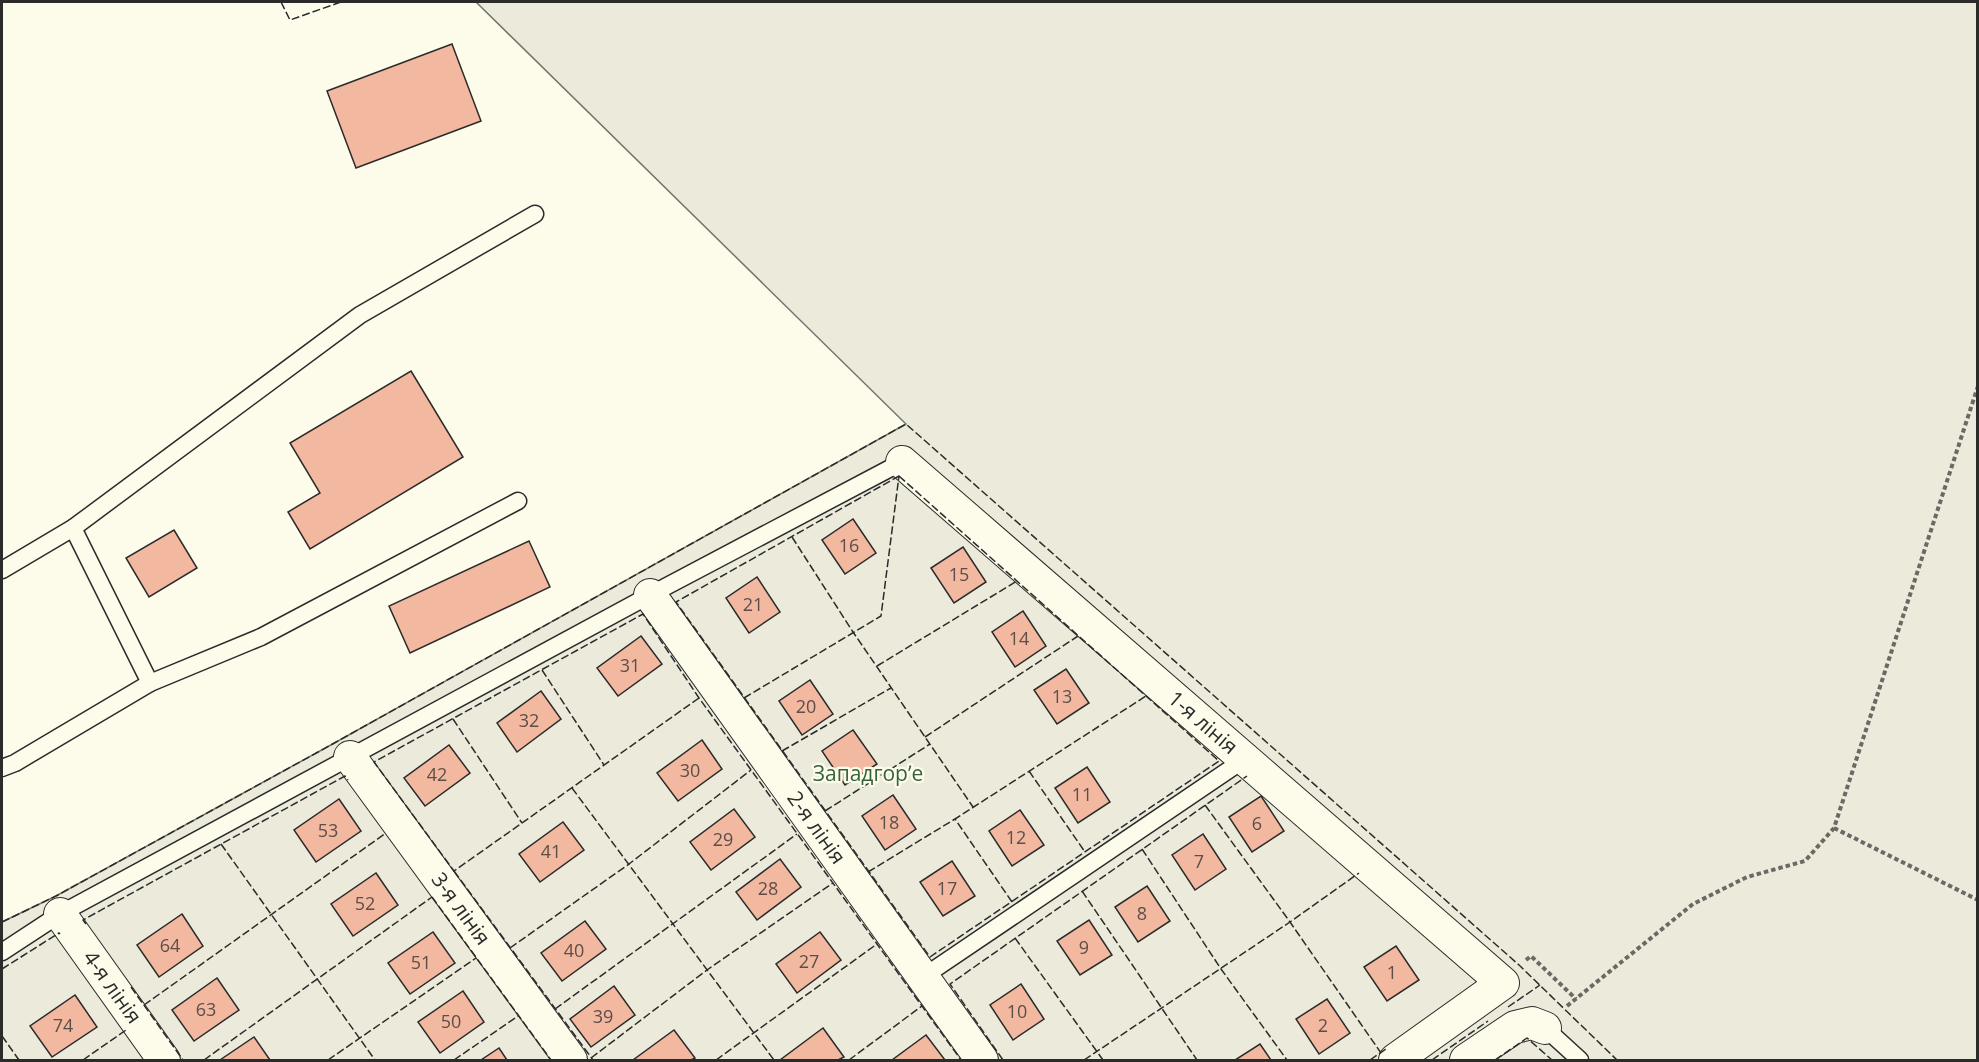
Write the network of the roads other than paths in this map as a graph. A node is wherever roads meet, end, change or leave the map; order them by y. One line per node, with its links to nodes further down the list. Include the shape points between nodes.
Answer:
1 (535, 214): 4 (lane, via 360,315)
2 (902, 462): 6 (lane); 9 (street, 1-я лінія)
3 (518, 501): 7 (lane, via 261,637)
4 (73, 528): 5 (lane); 7 (lane)
5 (2, 570)
6 (650, 595): 8 (lane); 13 (street, 2-я лінія)
7 (150, 683): 10 (lane)
8 (350, 757): 11 (lane); 17 (street, 3-я лінія)
9 (1245, 759): 13 (lane); 14 (street, 1-я лінія, via 1503,983)
10 (2, 768)
11 (60, 914): 12 (lane); 16 (street, 4-я лінія)
12 (2, 952)
13 (923, 977): 18 (street, 2-я лінія)
14 (1478, 1002): 15 (street); 19 (street)
15 (1530, 1028): 20 (street); 21 (lane)
16 (164, 1060)
17 (571, 1060)
18 (982, 1060)
19 (1395, 1060)
20 (1466, 1060)
21 (1580, 1060)

